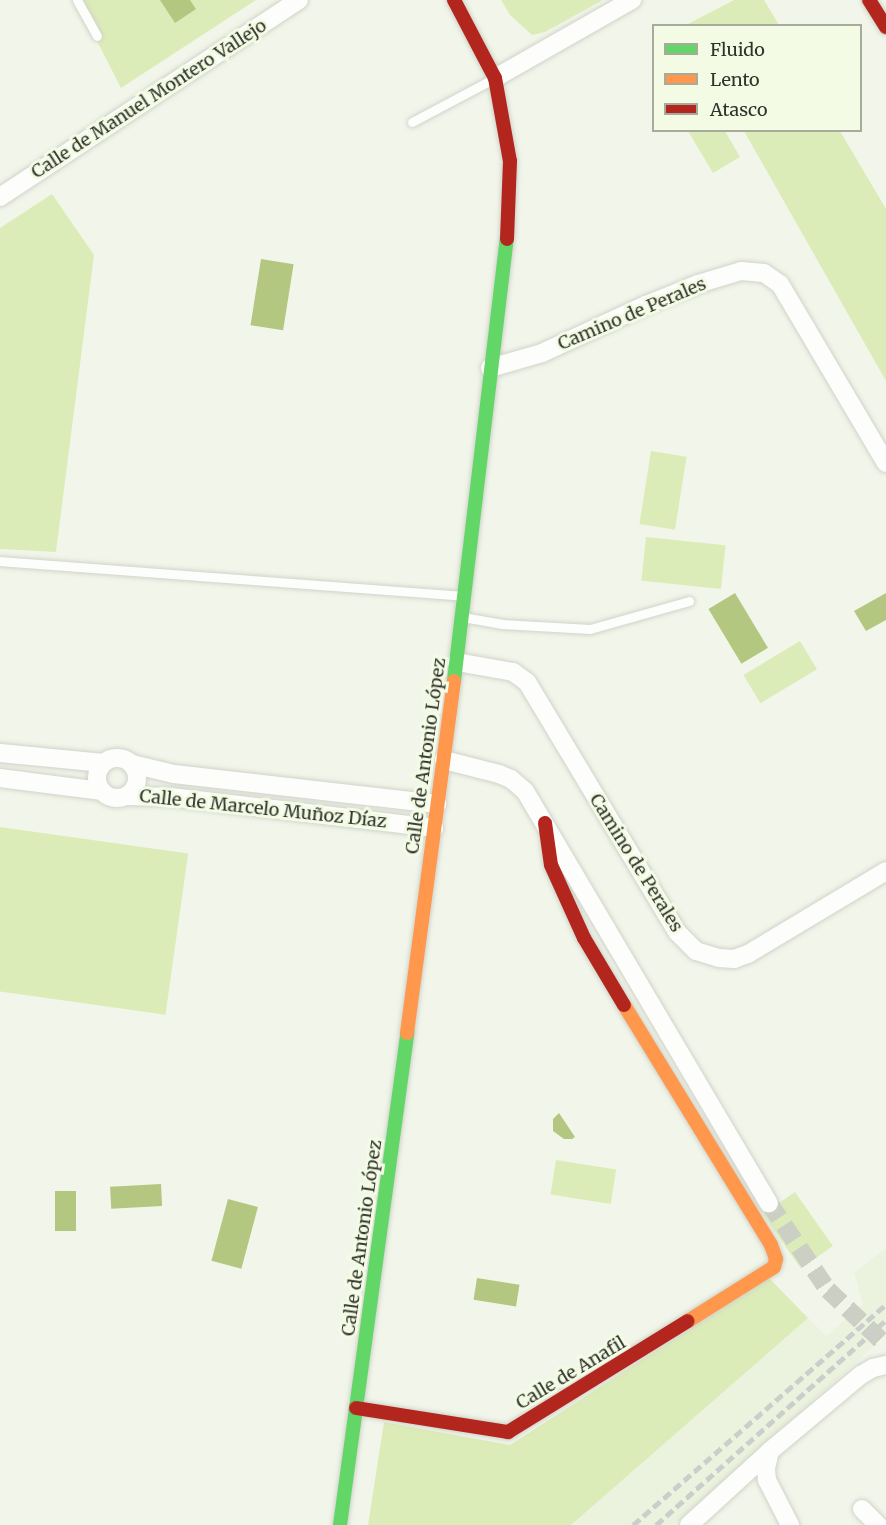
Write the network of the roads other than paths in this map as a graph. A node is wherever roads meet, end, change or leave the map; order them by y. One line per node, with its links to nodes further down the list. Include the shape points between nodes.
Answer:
1 (78, 0): 7 (lane)
2 (299, 0): 10 (street, Calle de Manuel Montero Vallejo)
3 (454, 0): 8 (main road, Calle de Antonio López)
4 (632, 0): 8 (street)
5 (869, 0): 6 (main road)
6 (886, 27)
7 (97, 36)
8 (495, 78): 9 (lane); 11 (main road, Calle de Antonio López, via 510,161 508,228)
9 (412, 122)
10 (0, 197)
11 (490, 368): 12 (street, Camino de Perales, via 542,353 698,284 741,271 764,273 780,284); 14 (main road, Calle de Antonio López)
12 (886, 463)
13 (0, 561): 14 (lane)
14 (465, 596): 16 (main road, Calle de Antonio López)
15 (689, 601): 16 (lane, via 590,628 502,624)
16 (463, 617): 17 (main road, Calle de Antonio López)
17 (457, 662): 19 (main road, Calle de Antonio López); 28 (street, Camino de Perales, via 513,672 527,682 677,932 696,951 734,959 748,954)
18 (0, 753): 20 (street, Calle de Marcelo Muñoz Díaz)
19 (444, 760): 25 (main road, Calle de Antonio López); 26 (street, via 511,778 525,791)
20 (104, 763): 21 (street, Calle de Marcelo Muñoz Díaz, via 121,758); 23 (street, via 98,773)
21 (132, 764): 24 (street, Calle de Marcelo Muñoz Díaz, via 137,781); 25 (street, Calle de Marcelo Muñoz Díaz, via 174,774)
22 (0, 778): 23 (street, Calle de Marcelo Muñoz Díaz)
23 (102, 791): 24 (street, Calle de Marcelo Muñoz Díaz, via 111,798)
24 (127, 796): 27 (street, Calle de Marcelo Muñoz Díaz, via 171,797)
25 (437, 804): 27 (main road, Calle de Antonio López)
26 (545, 823): 29 (street); 31 (main road, Calle de Anafil, via 551,864 584,938 771,1245 776,1259 774,1267 508,1432)
27 (434, 828): 31 (main road, Calle de Antonio López)
28 (886, 871)
29 (770, 1203)
30 (886, 1365): 32 (street, via 861,1375)
31 (356, 1408): 34 (main road, Calle de Antonio López)
32 (770, 1451): 35 (street); 36 (street, via 765,1469 767,1480)
33 (862, 1509): 37 (street)
34 (340, 1525)
35 (689, 1525)
36 (790, 1525)
37 (878, 1525)

